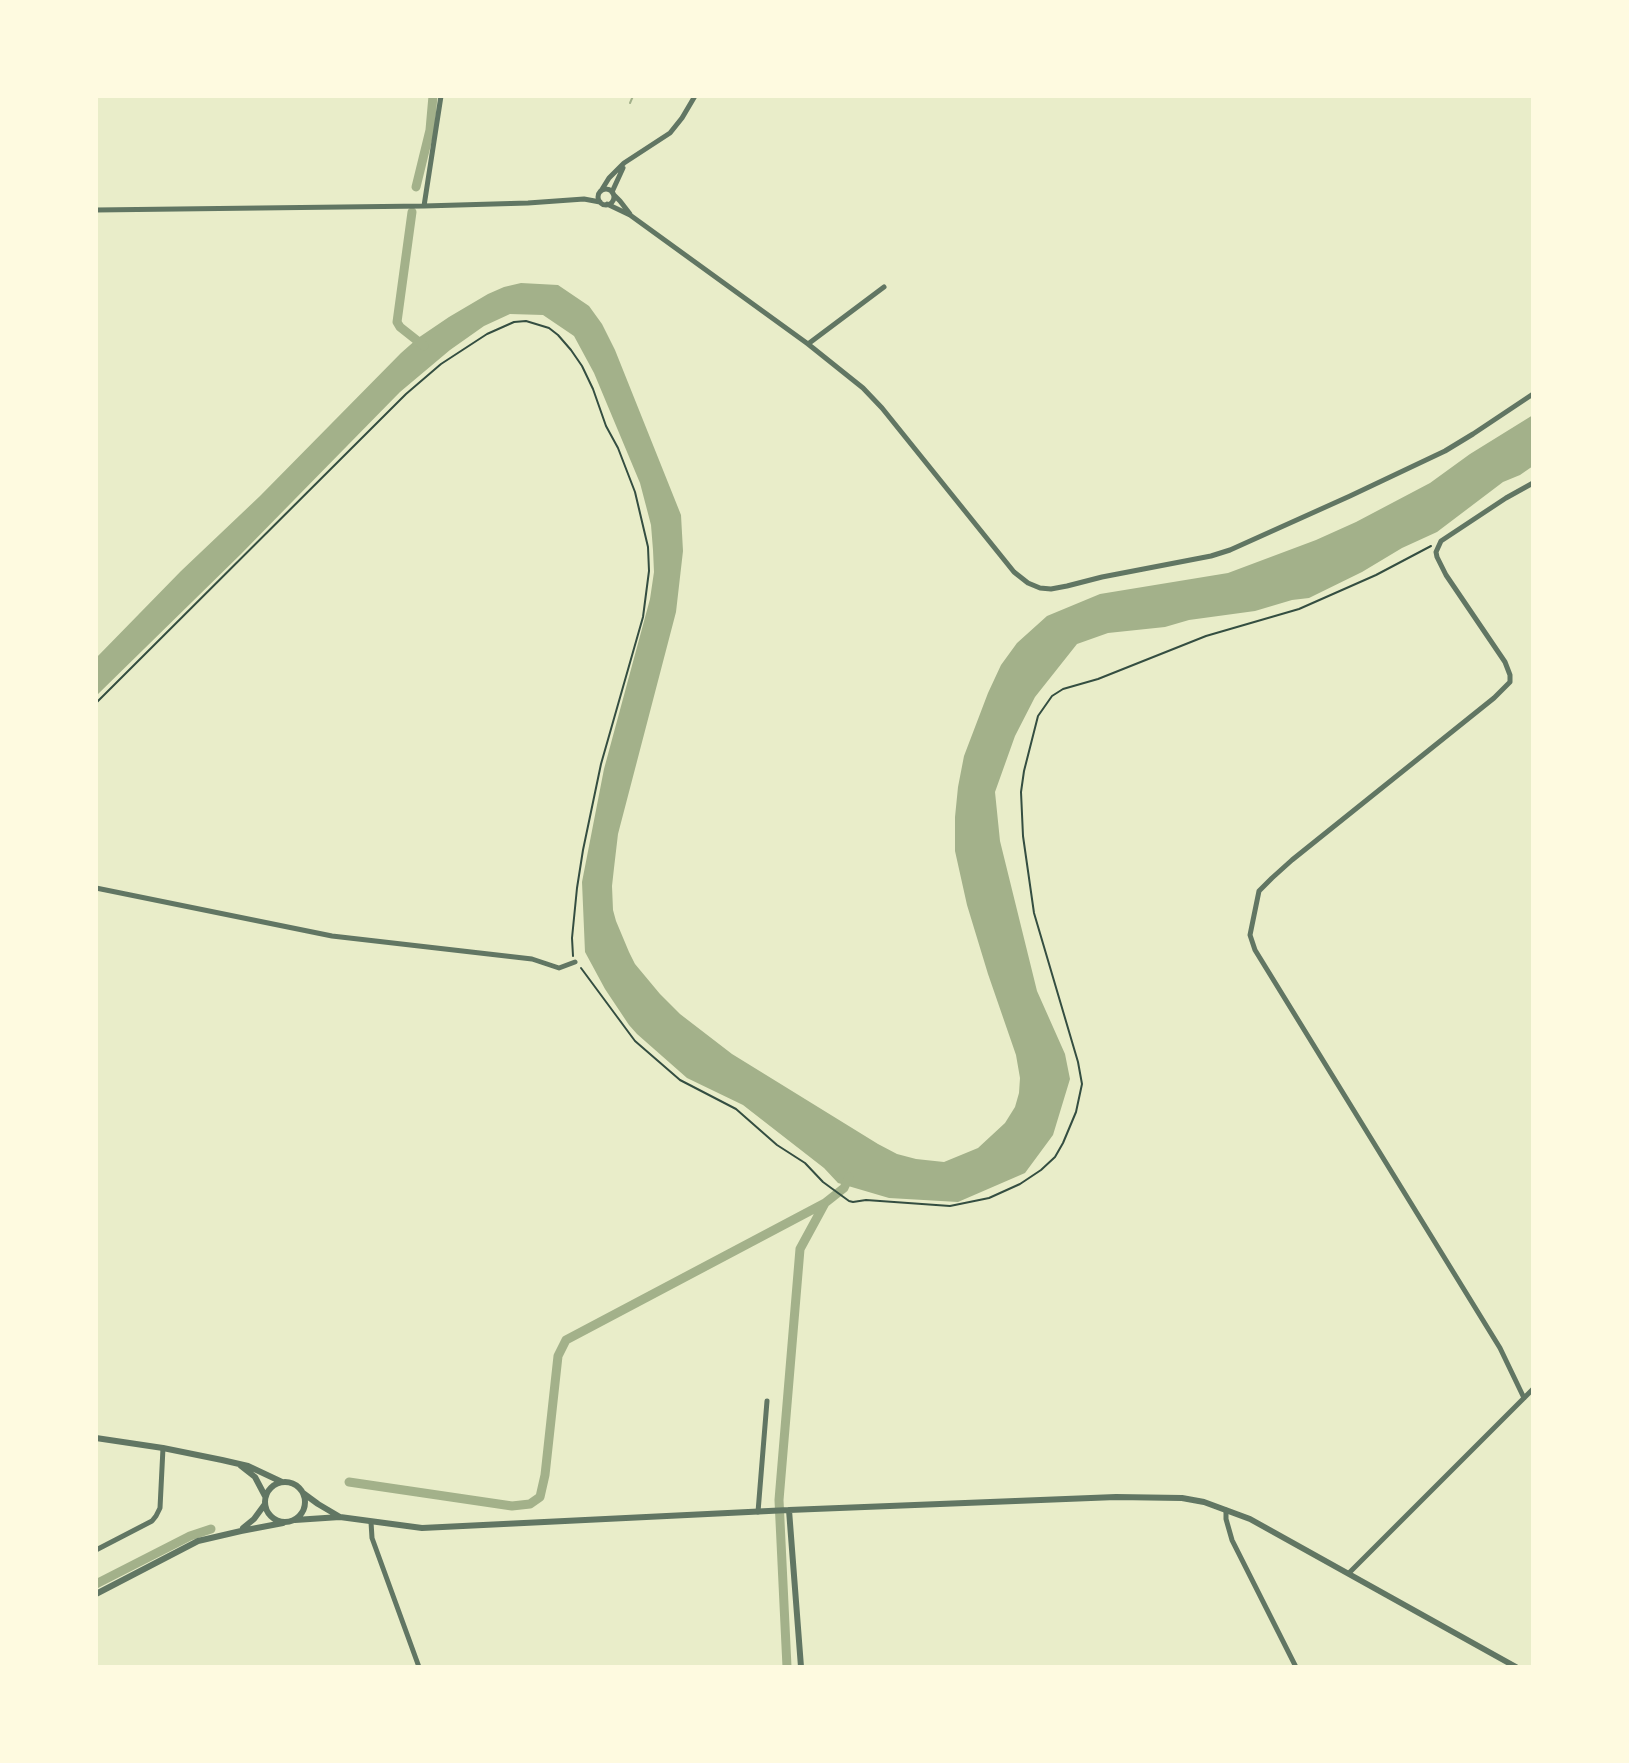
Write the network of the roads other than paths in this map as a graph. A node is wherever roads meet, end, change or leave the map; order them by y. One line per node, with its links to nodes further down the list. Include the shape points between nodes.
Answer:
1 (441, 96): 8 (street)
2 (695, 96): 3 (street, via 670,133)
3 (624, 163): 4 (street); 5 (street)
4 (600, 192): 5 (street); 6 (street); 7 (street)
5 (612, 193): 7 (street, via 612,201); 10 (street)
6 (584, 199): 7 (street); 8 (street)
7 (604, 203): 10 (street)
8 (424, 206): 9 (street)
9 (96, 210)
10 (630, 215): 12 (street)
11 (884, 287): 12 (street)
12 (808, 344): 13 (street, via 882,408 1014,572 1028,583 1051,589 1230,550 1445,451)
13 (1533, 394)
14 (1533, 483): 18 (street, via 1437,547 1441,566 1505,662 1510,682 1272,878 1259,891 1250,935 1500,1348)
15 (96, 888): 16 (street, via 332,936 532,959 559,968)
16 (575, 962)
17 (1533, 1389): 18 (street)
18 (1524, 1398): 35 (street)
19 (767, 1401): 28 (street)
20 (96, 1438): 21 (street)
21 (163, 1448): 22 (street); 34 (street, via 156,1516)
22 (241, 1466): 23 (street); 25 (street, via 255,1477)
23 (282, 1482): 24 (street); 25 (street, via 273,1486)
24 (303, 1493): 29 (street); 30 (street, via 305,1509)
25 (265, 1501): 32 (street, via 270,1516); 33 (street)
26 (1226, 1509): 27 (street, via 1182,1498 1139,1496); 35 (street); 39 (street, via 1232,1540)
27 (786, 1510): 28 (street); 38 (street)
28 (758, 1512): 31 (street, via 422,1528)
29 (340, 1517): 30 (street); 31 (street)
30 (295, 1520): 32 (street)
31 (371, 1522): 37 (street, via 372,1538)
32 (283, 1523): 33 (street)
33 (241, 1531): 36 (street, via 198,1541)
34 (96, 1550)
35 (1349, 1573): 40 (street)
36 (96, 1594)
37 (419, 1667)
38 (801, 1667)
39 (1296, 1667)
40 (1516, 1667)

